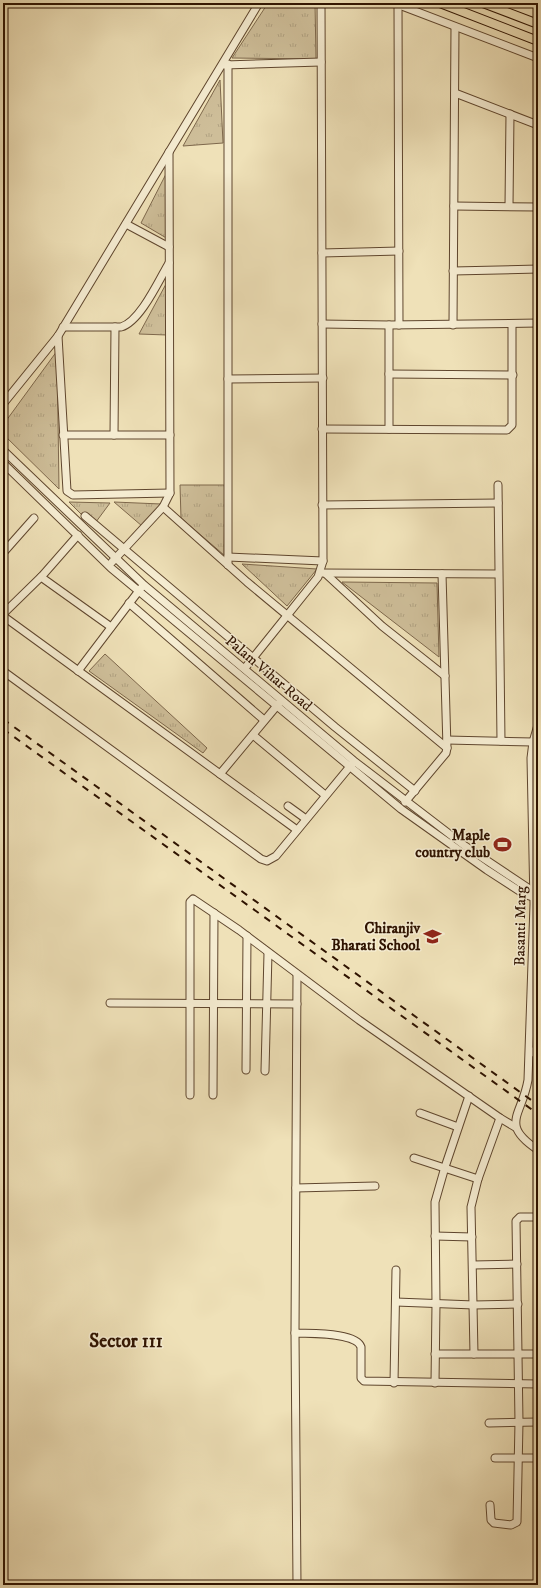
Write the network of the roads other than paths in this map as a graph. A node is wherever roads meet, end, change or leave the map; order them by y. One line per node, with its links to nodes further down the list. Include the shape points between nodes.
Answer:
1 (259, 3): 11 (street)
2 (321, 3): 10 (street)
3 (440, 3): 8 (main road)
4 (484, 3): 6 (main road)
5 (396, 4): 7 (street); 21 (street)
6 (538, 24)
7 (455, 27): 9 (street); 12 (street)
8 (538, 41)
9 (538, 58)
10 (321, 62): 11 (street); 22 (street)
11 (225, 65): 15 (street); 38 (street)
12 (455, 93): 13 (street); 16 (street)
13 (510, 114): 14 (street); 17 (street)
14 (538, 125)
15 (169, 152): 19 (street); 20 (street)
16 (454, 206): 17 (street); 25 (street)
17 (509, 206): 18 (street)
18 (538, 207)
19 (126, 224): 20 (street); 32 (street)
20 (169, 247): 23 (street)
21 (399, 251): 22 (street); 30 (street)
22 (322, 253): 27 (street)
23 (170, 262): 33 (street, via 133,320 126,326); 43 (street)
24 (538, 269): 25 (street)
25 (453, 271): 31 (street)
26 (538, 323): 28 (street)
27 (322, 324): 29 (street); 37 (street)
28 (512, 324): 31 (street); 36 (street)
29 (389, 325): 30 (street); 35 (street)
30 (399, 325): 31 (street)
31 (453, 325)
32 (63, 327): 33 (street); 34 (street)
33 (115, 327): 42 (street)
34 (58, 336): 39 (street); 44 (street)
35 (389, 374): 36 (street); 41 (street)
36 (513, 375): 41 (street, via 512,425 507,430)
37 (323, 378): 38 (street); 40 (street)
38 (228, 379): 57 (street)
39 (3, 404)
40 (322, 429): 41 (street); 50 (street)
41 (389, 429)
42 (114, 435): 43 (street); 44 (street)
43 (170, 435): 48 (street)
44 (63, 436): 48 (street, via 66,488 70,494)
45 (3, 450): 58 (street, Palam Vihar Road)
46 (3, 463): 54 (street, Palam Vihar Road)
47 (498, 485): 49 (street)
48 (170, 493): 51 (street)
49 (498, 503): 50 (street); 64 (street)
50 (322, 505): 59 (street)
51 (163, 507): 55 (street); 60 (street)
52 (85, 516): 55 (street)
53 (34, 518): 56 (street)
54 (78, 536): 61 (street, Palam Vihar Road); 65 (street)
55 (124, 551): 58 (street); 71 (street)
56 (3, 553)
57 (228, 557): 59 (street); 60 (street)
58 (116, 559): 61 (street); 66 (street, Palam Vihar Road)
59 (323, 560): 62 (street)
60 (228, 565): 69 (street)
61 (109, 566): 66 (street, Palam Vihar Road)
62 (323, 574): 63 (street); 69 (street); 75 (street, via 382,626)
63 (442, 574): 64 (street); 75 (street)
64 (498, 574): 81 (street)
65 (41, 577): 68 (street); 70 (street)
66 (141, 588): 67 (street); 72 (street, Palam Vihar Road); 76 (street, Palam Vihar Road)
67 (129, 603): 70 (street); 77 (street)
68 (3, 615): 74 (street)
69 (288, 616): 71 (street); 83 (street)
70 (111, 627): 74 (street)
71 (253, 657): 72 (street); 86 (street)
72 (245, 668): 76 (street, Palam Vihar Road)
73 (3, 671): 91 (street, via 261,859 274,859)
74 (78, 671): 85 (street)
75 (445, 676): 80 (street)
76 (280, 703): 77 (street); 84 (street, Palam Vihar Road)
77 (264, 720): 79 (street)
78 (538, 725): 82 (street, Basanti Marg)
79 (253, 735): 85 (street); 87 (street)
80 (447, 740): 81 (street); 83 (street)
81 (501, 741): 82 (street)
82 (533, 742): 92 (street, Basanti Marg, via 531,758)
83 (447, 748): 86 (street, via 446,753)
84 (351, 764): 87 (street); 88 (street, Palam Vihar Road); 92 (street, Palam Vihar Road, via 400,809 524,894)
85 (220, 774): 91 (street)
86 (415, 791): 88 (street)
87 (325, 795): 90 (street)
88 (405, 802): 92 (street, Palam Vihar Road, via 528,888)
89 (288, 806): 90 (street)
90 (306, 818): 91 (street)
91 (297, 830)
92 (536, 898): 103 (street, Basanti Marg)
93 (214, 913): 94 (street); 98 (street, via 191,900); 99 (street)
94 (247, 936): 95 (street); 100 (street)
95 (268, 953): 96 (street); 101 (street)
96 (297, 975): 102 (street); 109 (street)
97 (110, 1003): 98 (street)
98 (190, 1003): 99 (street); 108 (street)
99 (213, 1003): 100 (street); 107 (street)
100 (245, 1004): 101 (street); 105 (street)
101 (266, 1004): 102 (street); 106 (street)
102 (297, 1004): 119 (street)
103 (530, 1050): 104 (street); 113 (street, Basanti Marg, via 527,1086 516,1116)
104 (538, 1056)
105 (246, 1070)
106 (265, 1071)
107 (213, 1094)
108 (190, 1095)
109 (469, 1096): 111 (street); 112 (street)
110 (420, 1113): 112 (street)
111 (500, 1118): 113 (street); 117 (street)
112 (458, 1127): 116 (street)
113 (516, 1127): 114 (street, via 517,1133)
114 (538, 1150)
115 (414, 1158): 116 (street)
116 (445, 1167): 117 (street); 121 (street, via 436,1194)
117 (478, 1179): 122 (street, via 471,1207)
118 (375, 1186): 119 (street)
119 (296, 1188): 130 (street)
120 (538, 1217): 123 (street, via 520,1217 516,1221)
121 (435, 1236): 122 (street); 127 (street)
122 (472, 1237): 124 (street)
123 (517, 1264): 124 (street); 128 (street)
124 (473, 1265): 129 (street)
125 (396, 1270): 126 (street)
126 (396, 1302): 127 (street); 135 (street)
127 (436, 1304): 129 (street); 131 (street)
128 (518, 1304): 129 (street); 133 (street)
129 (474, 1305): 132 (street)
130 (295, 1333): 135 (street, via 342,1336 356,1340 361,1347 362,1380); 146 (street)
131 (435, 1354): 132 (street); 136 (street)
132 (474, 1354): 133 (street)
133 (519, 1354): 134 (street); 138 (street)
134 (538, 1354)
135 (394, 1383): 136 (street)
136 (435, 1383): 138 (street)
137 (538, 1384): 138 (street)
138 (518, 1385): 139 (street)
139 (519, 1422): 140 (street); 141 (street); 143 (street)
140 (538, 1422)
141 (489, 1423)
142 (495, 1458): 143 (street)
143 (519, 1458): 144 (street); 145 (street, via 517,1522 511,1525 494,1523)
144 (538, 1458)
145 (490, 1505)
146 (297, 1585)

